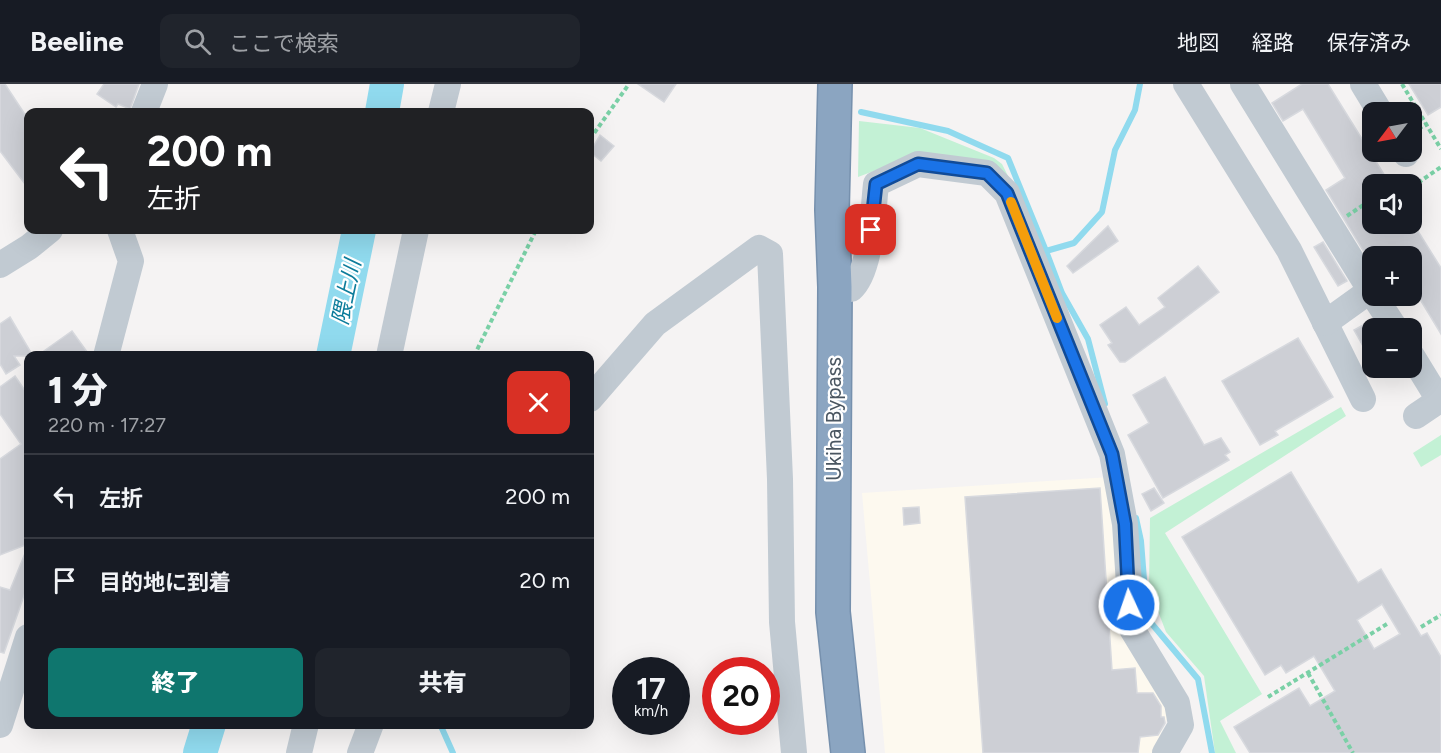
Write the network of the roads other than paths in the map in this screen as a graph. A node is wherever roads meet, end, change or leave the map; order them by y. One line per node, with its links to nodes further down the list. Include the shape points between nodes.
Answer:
1 (155, 84): 8 (street)
2 (448, 84): 9 (street)
3 (835, 84): 15 (highway, Ukiha Bypass)
4 (1186, 84): 17 (street, via 1289,250)
5 (1363, 84): 7 (street)
6 (1251, 87): 14 (street)
7 (1374, 102)
8 (146, 108)
9 (442, 108)
10 (45, 234): 13 (street)
11 (121, 234): 18 (street, via 131,261)
12 (415, 234): 19 (street)
13 (0, 265)
14 (1362, 275)
15 (835, 287): 32 (highway, Ukiha Bypass, via 833,612); 33 (street, via 851,289 860,281 876,184 918,164 987,173 1007,193 1112,454 1125,524 1132,629 1177,703 1181,725)
16 (1362, 300): 17 (street)
17 (1325, 323): 22 (street)
18 (107, 351)
19 (390, 351)
20 (1422, 371): 23 (street)
21 (594, 394): 31 (street, via 655,324 759,248 770,254 778,398 782,622)
22 (1362, 399)
23 (1440, 399): 24 (street)
24 (1416, 416)
25 (24, 650): 26 (street)
26 (0, 725)
27 (305, 729): 29 (street)
28 (369, 729): 30 (street)
29 (299, 753)
30 (360, 753)
31 (794, 753)
32 (848, 753)
33 (1165, 753)

